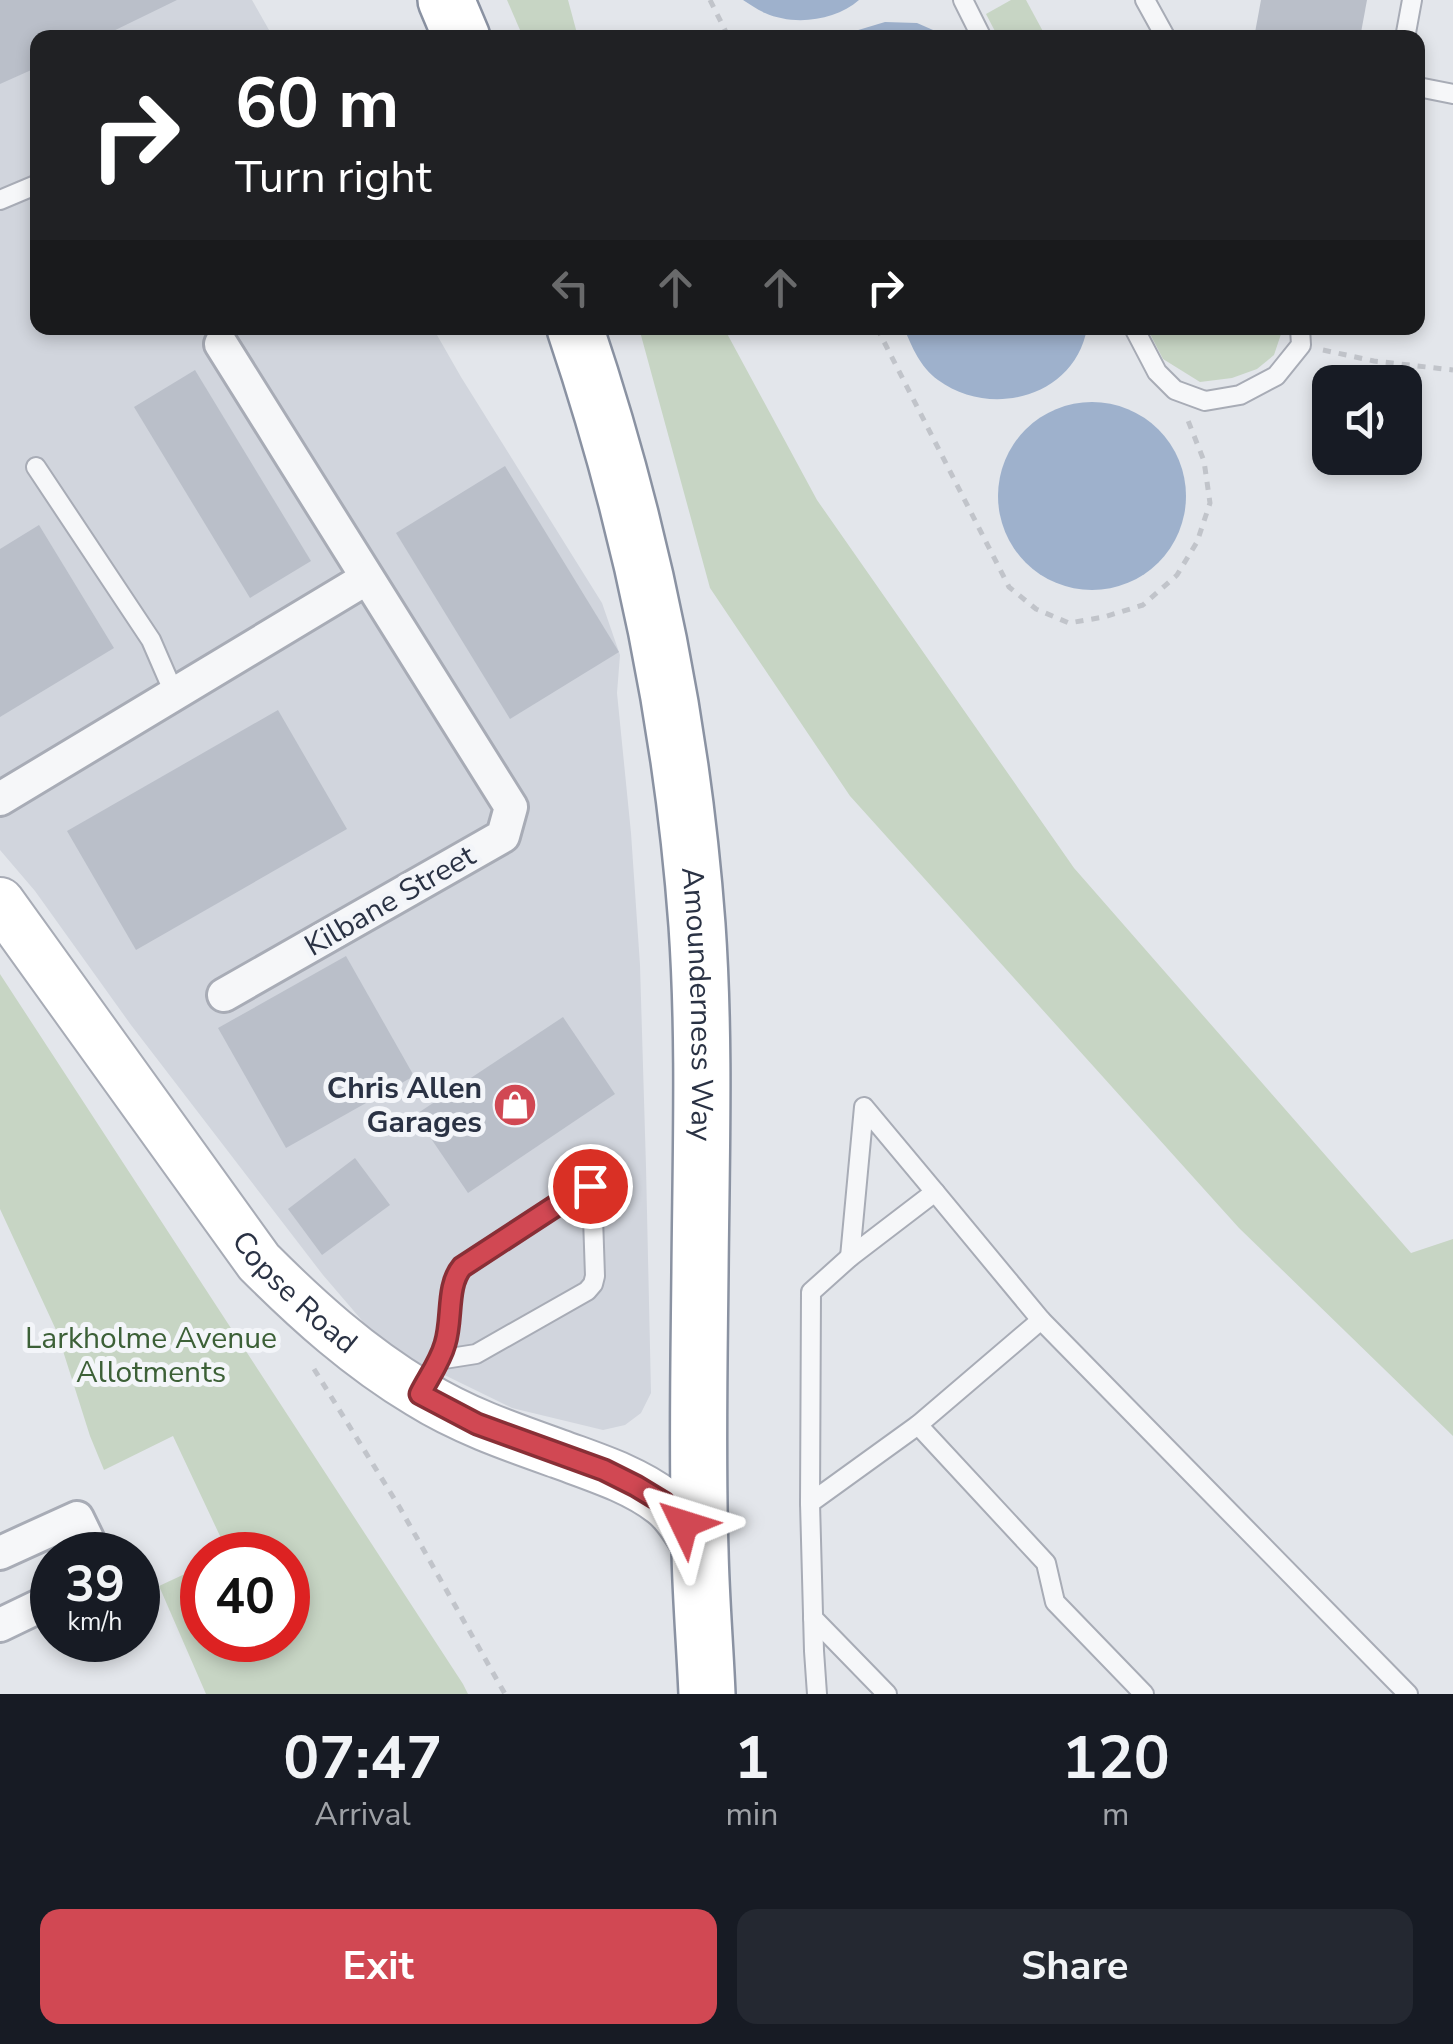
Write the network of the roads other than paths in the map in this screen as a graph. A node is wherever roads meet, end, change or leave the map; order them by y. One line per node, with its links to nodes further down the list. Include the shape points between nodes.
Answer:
1 (446, 0): 5 (highway)
2 (962, 0): 6 (lane)
3 (1145, 0): 7 (lane)
4 (1412, 0): 8 (lane)
5 (459, 30)
6 (978, 30)
7 (1162, 30)
8 (1406, 30)
9 (1425, 88): 10 (lane)
10 (1453, 94)
11 (30, 187): 12 (lane)
12 (0, 200)
13 (577, 335): 32 (highway, Amounderness Way, via 633,518 664,665 696,923 702,1037)
14 (1138, 335): 15 (lane, via 1156,372 1175,390 1205,401 1240,395 1276,376)
15 (1300, 336)
16 (221, 344): 18 (street, Kilbane Street)
17 (36, 468): 19 (lane, via 151,640)
18 (367, 578): 19 (street); 22 (street, Kilbane Street, via 511,808 503,836)
19 (174, 693): 20 (street)
20 (0, 799)
21 (0, 902): 26 (street, Copse Road, via 259,1262 377,1366)
22 (224, 995)
23 (934, 1192): 24 (lane); 24 (lane, via 864,1107); 25 (lane)
24 (850, 1257): 28 (lane, via 811,1292)
25 (1041, 1320): 27 (lane); 41 (lane)
26 (429, 1377): 26 (lane, via 594,1284 592,1188 462,1267 452,1281 445,1346); 32 (street, Copse Road, via 477,1424 604,1470 664,1503)
27 (918, 1425): 28 (lane); 40 (lane, via 1046,1563 1055,1602)
28 (810, 1503): 35 (lane)
29 (46, 1532): 30 (street, via 77,1518)
30 (83, 1532)
31 (30, 1539): 33 (street)
32 (700, 1550): 37 (highway, Amounderness Way)
33 (0, 1553)
34 (30, 1611): 36 (street)
35 (813, 1618): 38 (lane); 39 (lane)
36 (0, 1625)
37 (707, 1694)
38 (817, 1694)
39 (887, 1694)
40 (1144, 1694)
41 (1408, 1694)

